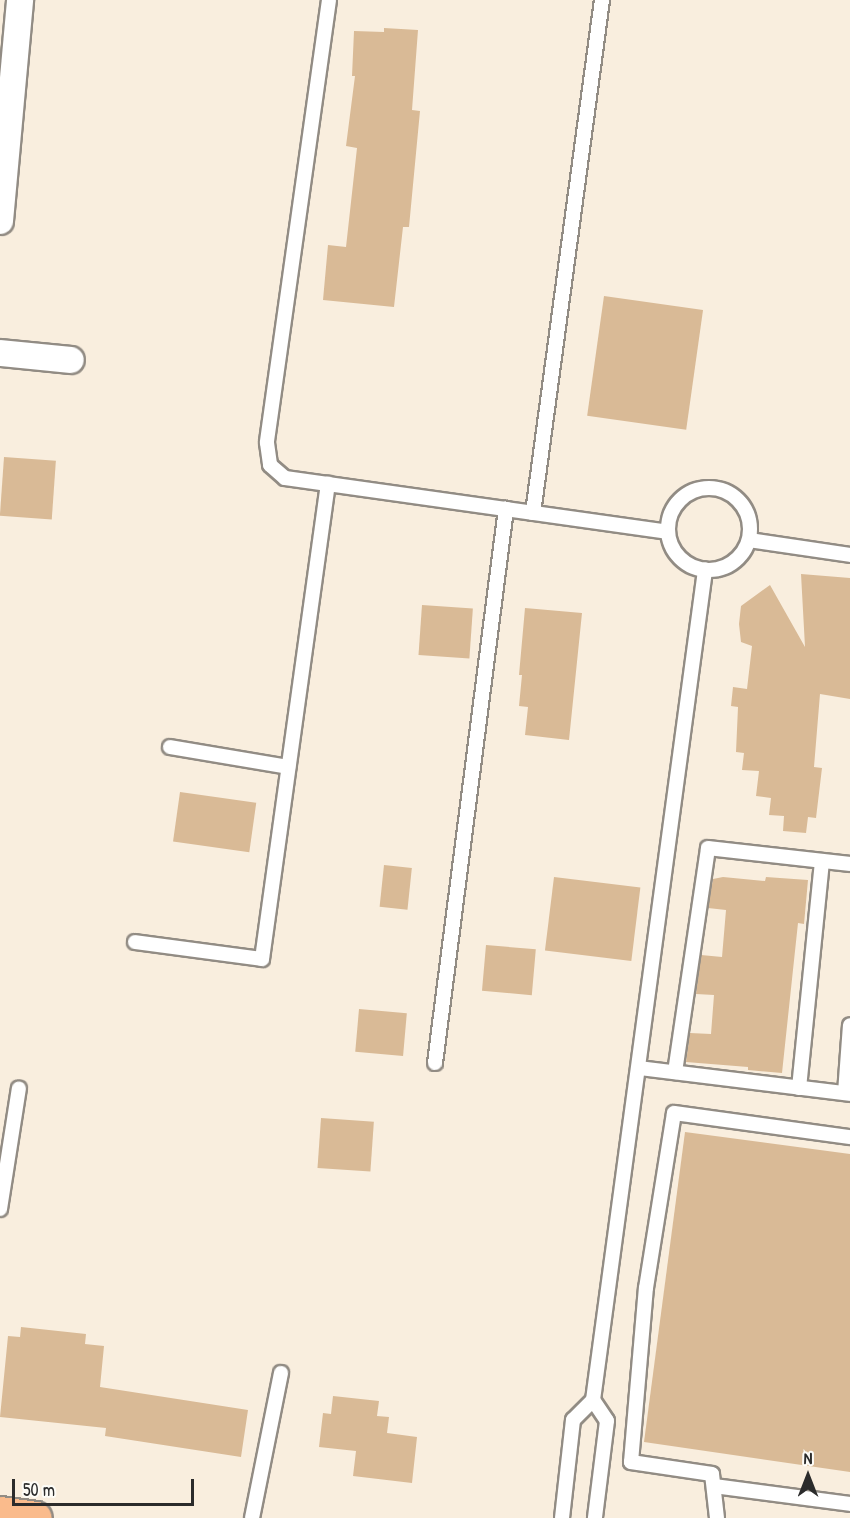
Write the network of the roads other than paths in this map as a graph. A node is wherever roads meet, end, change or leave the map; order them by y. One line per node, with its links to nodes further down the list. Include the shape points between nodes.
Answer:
1 (21, 0): 4 (street)
2 (329, 0): 7 (lane, via 267,443 270,465 285,478)
3 (602, 0): 9 (lane)
4 (0, 220)
5 (0, 354): 6 (street)
6 (71, 360)
7 (328, 484): 8 (lane); 15 (lane)
8 (506, 509): 9 (lane); 20 (lane)
9 (533, 513): 10 (lane)
10 (667, 532): 11 (lane, via 669,518 680,500 699,489 713,488 727,491 739,500 751,525); 13 (lane, via 679,558)
11 (749, 540): 12 (lane); 13 (lane, via 733,563)
12 (850, 555)
13 (705, 570): 21 (lane)
14 (170, 747): 15 (lane)
15 (288, 767): 18 (lane, via 262,959)
16 (822, 861): 17 (lane); 22 (lane, via 708,848); 24 (lane)
17 (850, 864)
18 (135, 942)
19 (850, 1025): 25 (lane)
20 (435, 1063)
21 (639, 1068): 22 (lane); 29 (lane)
22 (675, 1072): 24 (lane)
23 (19, 1088): 27 (lane)
24 (799, 1088): 25 (lane)
25 (847, 1094)
26 (850, 1137): 30 (lane, via 674,1113 646,1288 631,1462 712,1474)
27 (0, 1209)
28 (281, 1373): 34 (lane)
29 (593, 1400): 35 (lane, via 573,1420); 36 (lane, via 607,1420)
30 (714, 1486): 31 (lane); 37 (lane)
31 (850, 1504)
32 (0, 1513): 33 (highway)
33 (35, 1518)
34 (252, 1518)
35 (562, 1518)
36 (595, 1518)
37 (717, 1518)

